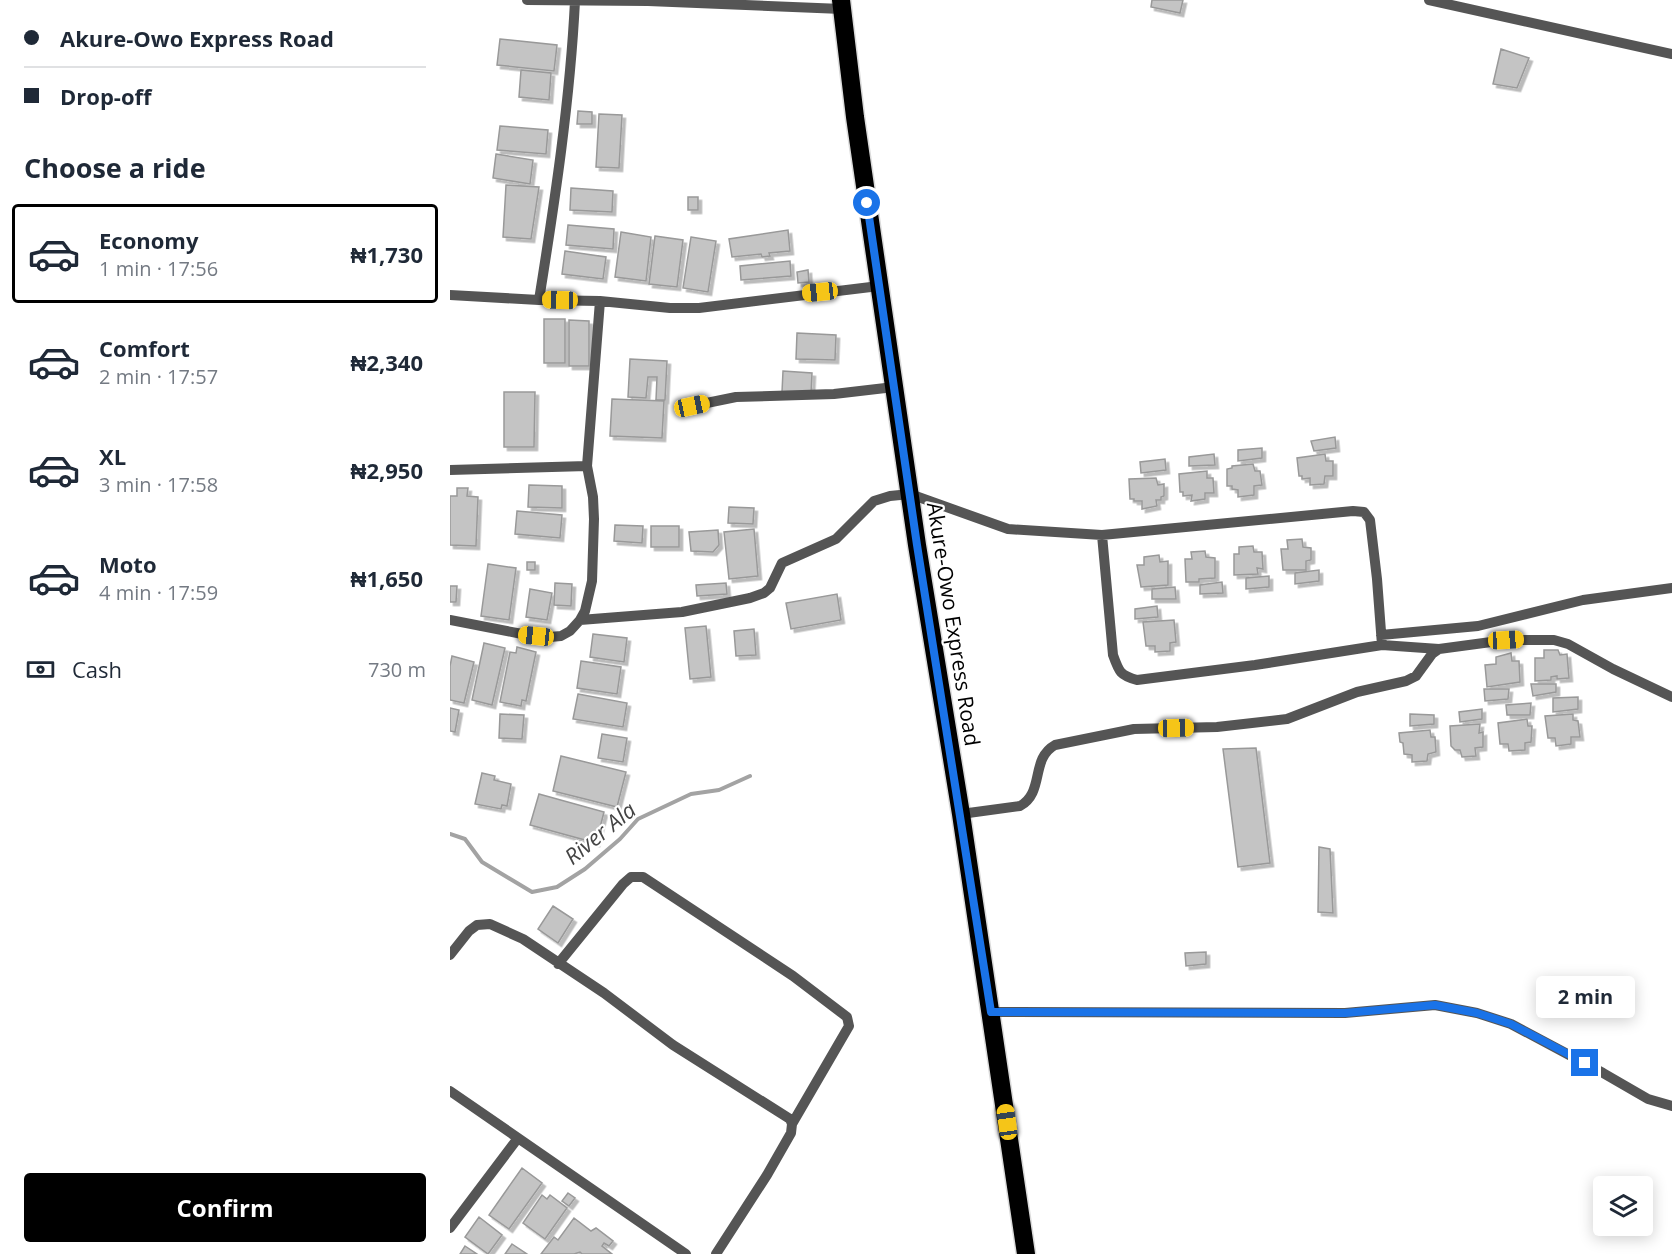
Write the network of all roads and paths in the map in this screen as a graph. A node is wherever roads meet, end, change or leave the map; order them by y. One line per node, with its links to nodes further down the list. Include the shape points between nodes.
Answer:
1 (527, 0): 2 (street)
2 (575, 0): 4 (street); 8 (street, via 558,179)
3 (1429, 0): 5 (street)
4 (841, 5): 6 (highway, Akure-Owo Express Road)
5 (1672, 54)
6 (879, 286): 9 (street, via 699,308); 10 (highway, Akure-Owo Express Road)
7 (450, 295): 8 (street)
8 (539, 300): 9 (street)
9 (600, 301): 12 (street)
10 (894, 387): 11 (street, via 834,394 736,397); 14 (highway, Akure-Owo Express Road)
11 (692, 406)
12 (587, 466): 13 (street); 18 (street, via 594,519 592,581)
13 (450, 470)
14 (910, 494): 15 (street, via 1008,529); 18 (street, via 874,501 836,540 782,563 764,593 682,612); 22 (highway, Akure-Owo Express Road)
15 (1102, 535): 19 (street, via 1364,512 1370,520); 19 (street, via 1113,655 1118,670 1125,676 1137,680 1255,665)
16 (1672, 588): 19 (street, via 1583,600 1478,626)
17 (450, 620): 18 (street, via 550,637 570,631)
18 (580, 620)
19 (1381, 640): 20 (street)
20 (1439, 649): 21 (street, via 1506,640 1554,640); 22 (street, via 1406,681 1357,692 1287,719 1217,727 1134,729 1055,745 1042,757 1033,794 1027,802)
21 (1672, 697)
22 (961, 814): 25 (highway, Akure-Owo Express Road)
23 (450, 955): 24 (street, via 469,931 477,925 490,924 523,939)
24 (558, 964): 28 (street); 28 (street, via 622,884 637,876 793,976 847,1017 849,1026)
25 (991, 1012): 27 (street, via 1345,1013 1435,1005 1511,1024 1648,1099); 33 (highway, Akure-Owo Express Road)
26 (450, 1091): 29 (street)
27 (1672, 1106)
28 (792, 1124): 32 (street, via 767,1175)
29 (518, 1137): 30 (street); 31 (street)
30 (450, 1228)
31 (686, 1254)
32 (716, 1254)
33 (1026, 1254)

